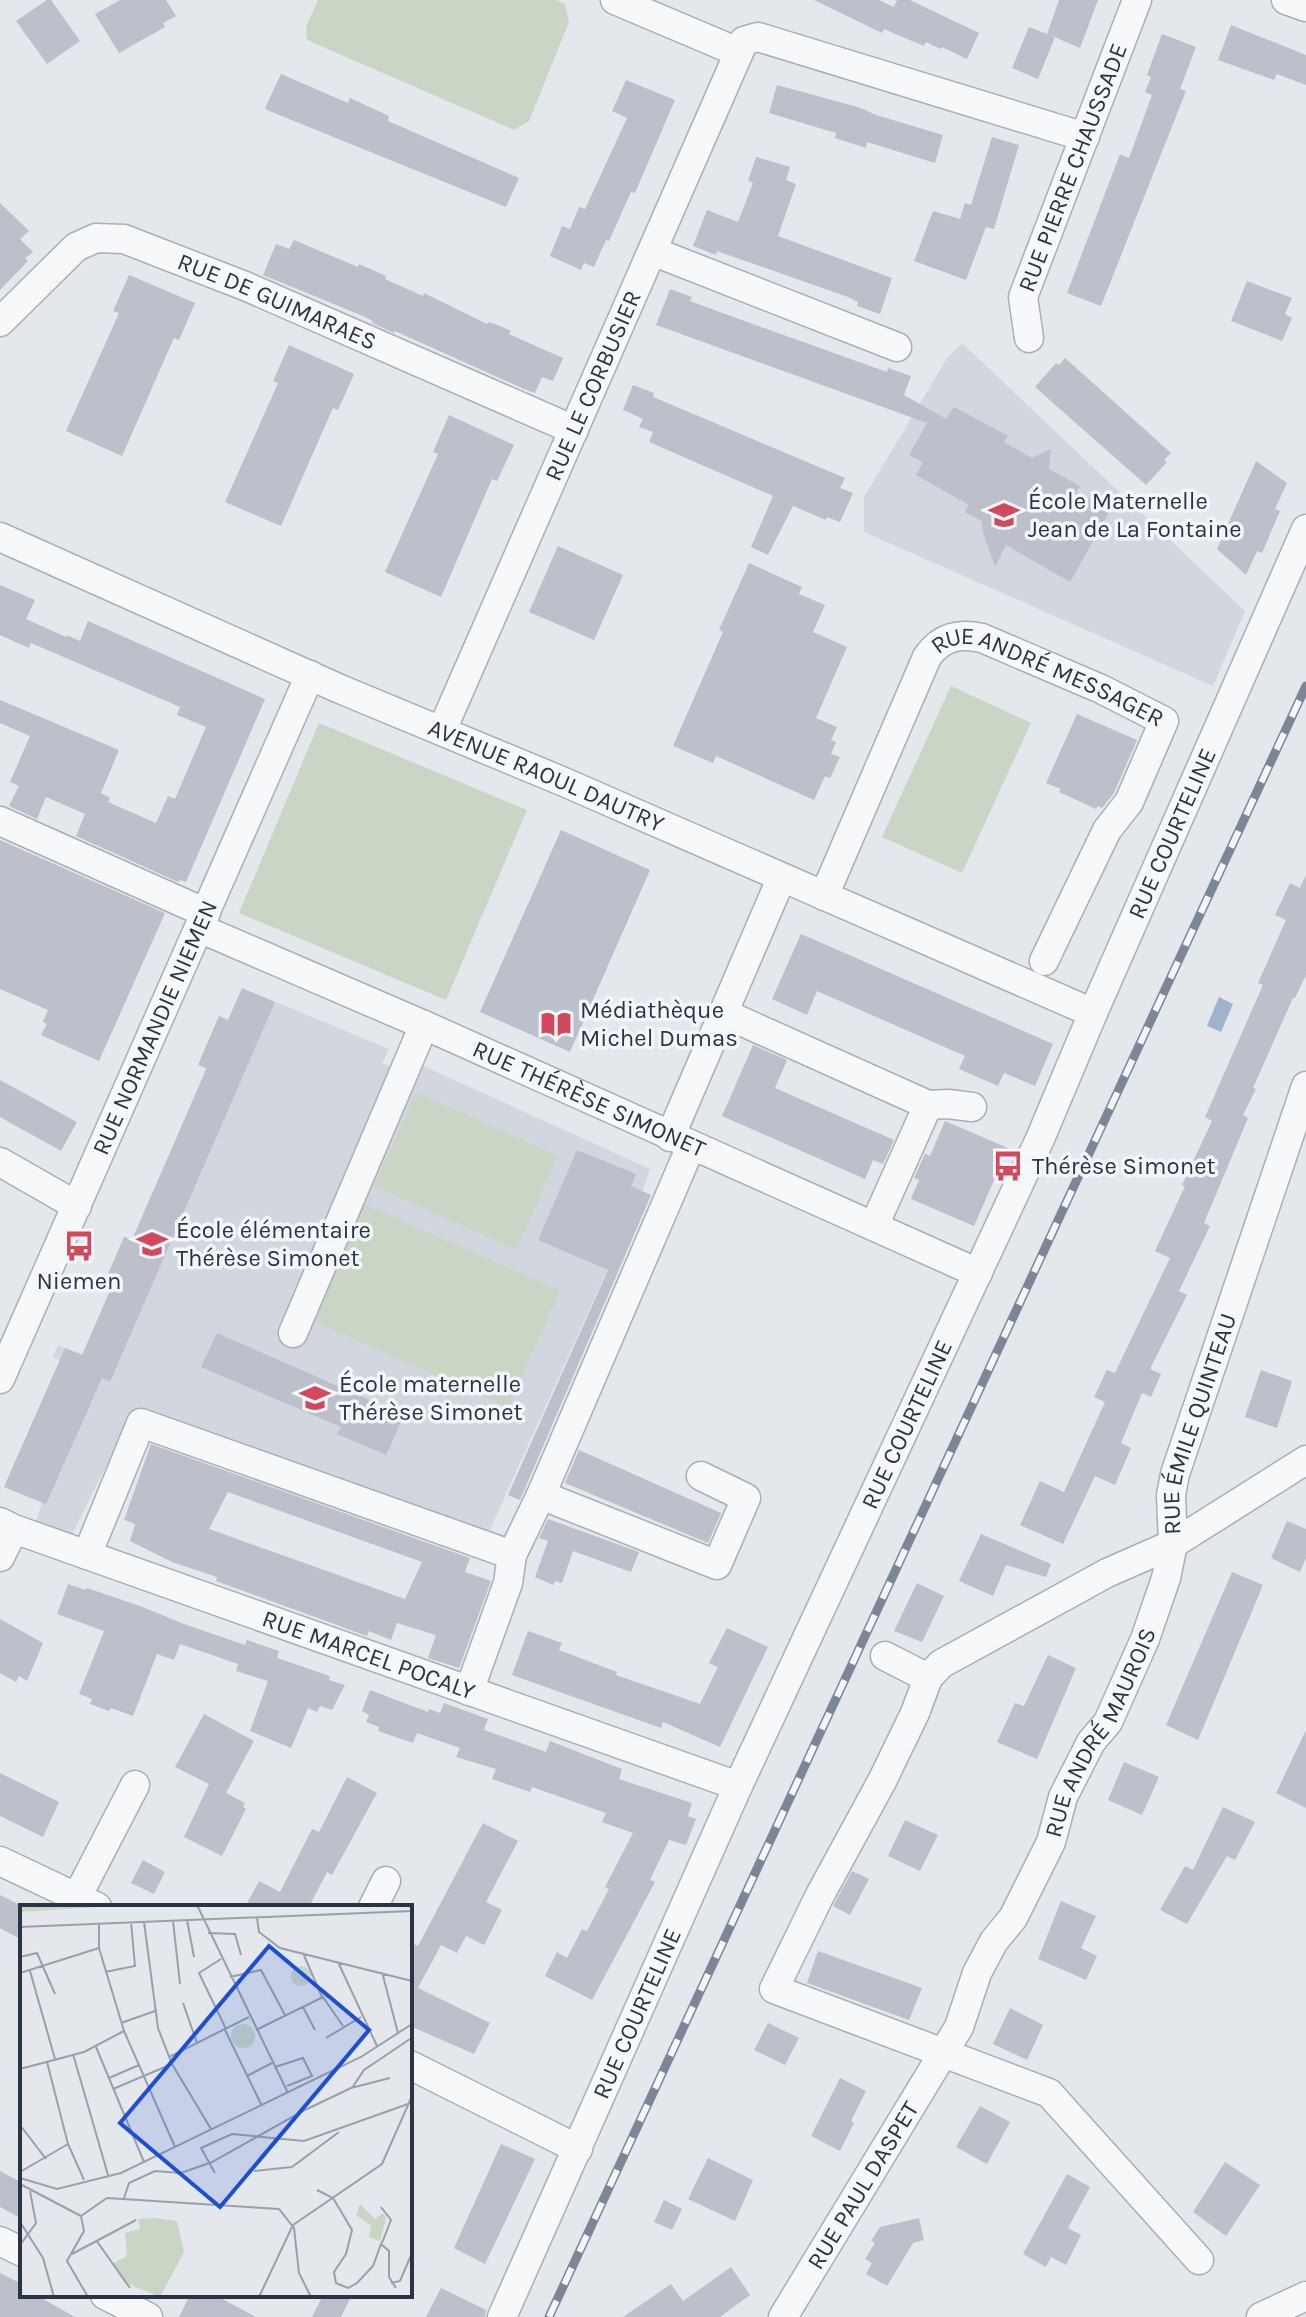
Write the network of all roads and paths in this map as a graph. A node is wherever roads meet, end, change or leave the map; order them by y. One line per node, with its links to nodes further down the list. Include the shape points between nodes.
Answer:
1 (615, 0): 5 (street)
2 (1137, 0): 6 (street, RUE PIERRE CHAUSSADE)
3 (1286, 0): 4 (street)
4 (1306, 7)
5 (741, 46): 6 (street, via 758,37); 7 (street, RUE LE CORBUSIER)
6 (1085, 137): 9 (street, RUE PIERRE CHAUSSADE, via 1023,297)
7 (652, 251): 10 (street); 11 (street, RUE LE CORBUSIER)
8 (0, 322): 11 (street, RUE DE GUIMARAES, via 76,247 96,238 124,239 245,286)
9 (1029, 338)
10 (897, 347)
11 (574, 430): 15 (street, RUE LE CORBUSIER)
12 (1306, 529): 22 (street, RUE COURTELINE)
13 (0, 537): 14 (street, AVENUE RAOUL DAUTRY)
14 (310, 675): 15 (street, AVENUE RAOUL DAUTRY); 19 (street, RUE NORMANDIE NIEMEN)
15 (442, 730): 17 (street, AVENUE RAOUL DAUTRY)
16 (0, 821): 19 (street, RUE THÉRÈSE SIMONET)
17 (781, 879): 18 (street, AVENUE RAOUL DAUTRY); 21 (street)
18 (824, 896): 20 (street, RUE ANDRÉ MESSAGER, via 927,657 955,636 982,638 1164,721 1129,802 1107,830); 22 (street, AVENUE RAOUL DAUTRY)
19 (202, 920): 23 (street, RUE THÉRÈSE SIMONET); 29 (street, RUE NORMANDIE NIEMEN)
20 (1044, 961)
21 (723, 1013): 25 (street); 27 (street)
22 (1093, 1013): 31 (street, RUE COURTELINE)
23 (424, 1025): 27 (street, RUE THÉRÈSE SIMONET); 32 (street)
24 (1306, 1086): 38 (street, RUE ÉMILE QUINTEAU, via 1175,1474)
25 (928, 1105): 26 (street); 30 (street)
26 (972, 1107)
27 (681, 1141): 30 (street, RUE THÉRÈSE SIMONET); 36 (street)
28 (0, 1162): 29 (street)
29 (77, 1206): 33 (street, RUE NORMANDIE NIEMEN)
30 (874, 1226): 31 (street, RUE THÉRÈSE SIMONET)
31 (978, 1273): 46 (street, RUE COURTELINE)
32 (293, 1333)
33 (0, 1379)
34 (1306, 1460): 38 (street)
35 (701, 1476): 36 (street, via 746,1498 717,1565)
36 (541, 1495): 40 (street)
37 (7, 1525): 39 (street, RUE MARCEL POCALY); 41 (street)
38 (1173, 1544): 43 (street, RUE ÉMILE QUINTEAU, via 975,1644); 51 (street, RUE ANDRÉ MAUROIS, via 1145,1639 1108,1722 1091,1742 1063,1797 1051,1842 1013,1918 994,1941)
39 (87, 1555): 40 (street, via 141,1423); 44 (street, RUE MARCEL POCALY)
40 (512, 1555): 44 (street, via 508,1583)
41 (0, 1557)
42 (885, 1656): 43 (street)
43 (928, 1678): 51 (street, via 882,1781 774,1989)
44 (469, 1691): 46 (street, RUE MARCEL POCALY)
45 (135, 1785): 49 (street)
46 (738, 1786): 53 (street, RUE COURTELINE)
47 (0, 1861): 49 (street)
48 (386, 1881): 50 (street)
49 (87, 1902)
50 (374, 1905)
51 (943, 2055): 56 (street, via 1049,2093); 61 (street, RUE PAUL DASPET)
52 (412, 2066): 53 (street)
53 (578, 2149): 60 (street, RUE COURTELINE)
54 (0, 2241): 55 (street)
55 (20, 2251)
56 (1199, 2260)
57 (1306, 2296): 62 (street)
58 (109, 2297): 59 (street)
59 (148, 2317)
60 (502, 2317)
61 (783, 2317)
62 (1261, 2317)

